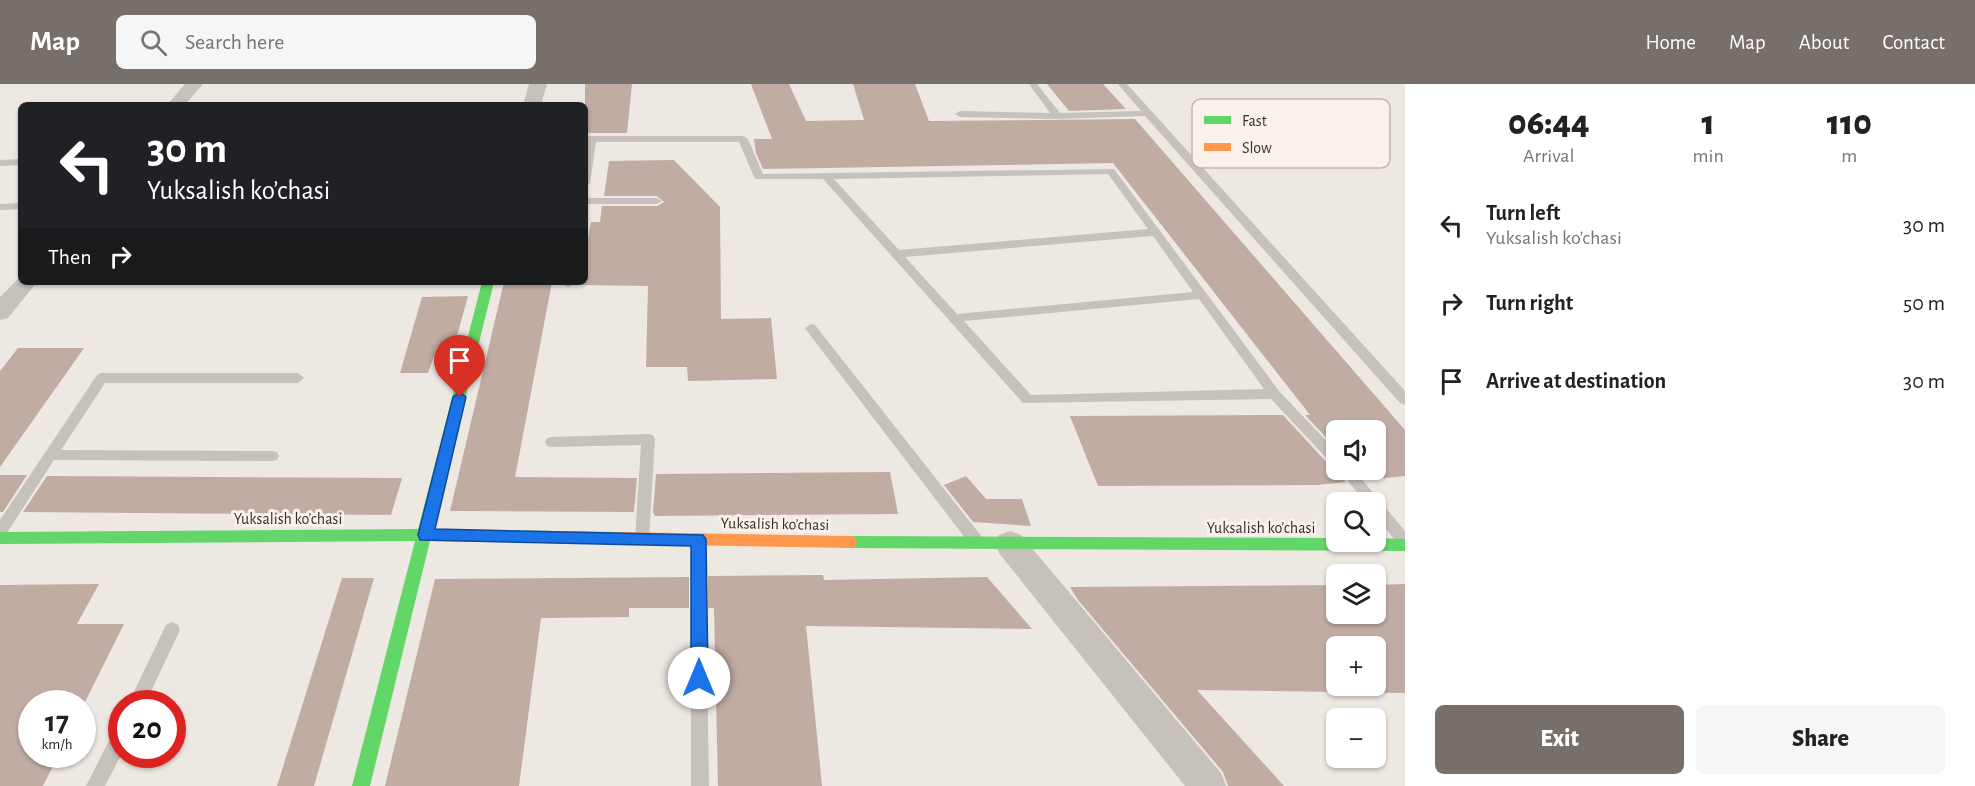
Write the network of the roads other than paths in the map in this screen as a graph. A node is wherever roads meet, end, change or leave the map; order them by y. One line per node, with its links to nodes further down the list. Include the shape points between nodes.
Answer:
1 (194, 84): 5 (street)
2 (538, 84): 6 (street)
3 (1032, 84): 9 (lane)
4 (1122, 84): 7 (lane)
5 (179, 102)
6 (533, 102)
7 (1148, 113): 9 (lane); 12 (lane)
8 (960, 114): 9 (lane)
9 (1057, 116)
10 (589, 139): 15 (lane, via 743,139 759,177)
11 (18, 162): 13 (lane)
12 (1192, 162)
13 (0, 163)
14 (1197, 168): 30 (lane)
15 (826, 176): 20 (lane, via 1111,171); 21 (lane)
16 (588, 201): 17 (lane)
17 (657, 201)
18 (18, 206): 19 (lane)
19 (0, 207)
20 (1156, 232): 21 (lane); 24 (lane)
21 (896, 254): 26 (lane)
22 (23, 285): 25 (street)
23 (487, 285): 39 (street)
24 (1202, 295): 26 (lane); 29 (lane)
25 (0, 312)
26 (954, 318): 29 (lane, via 1028,400)
27 (811, 328): 43 (lane)
28 (298, 378): 33 (lane, via 101,378)
29 (1274, 394): 32 (lane)
30 (1405, 400)
31 (552, 442): 41 (lane, via 648,439)
32 (1326, 449)
33 (51, 455): 34 (lane); 38 (lane)
34 (272, 456)
35 (1354, 480): 36 (lane)
36 (1364, 492)
37 (1386, 519): 44 (lane)
38 (0, 532)
39 (426, 535): 40 (street, Yuksalish ko’chasi); 41 (street, Yuksalish ko’chasi); 49 (street)
40 (0, 538)
41 (642, 538): 42 (street, Yuksalish ko’chasi)
42 (698, 539): 43 (street, Yuksalish ko’chasi); 50 (lane)
43 (994, 544): 44 (street, Yuksalish ko’chasi); 51 (street)
44 (1405, 544)
45 (172, 630): 46 (lane)
46 (143, 690)
47 (108, 760): 48 (lane)
48 (95, 786)
49 (361, 786)
50 (700, 786)
51 (1208, 786)

